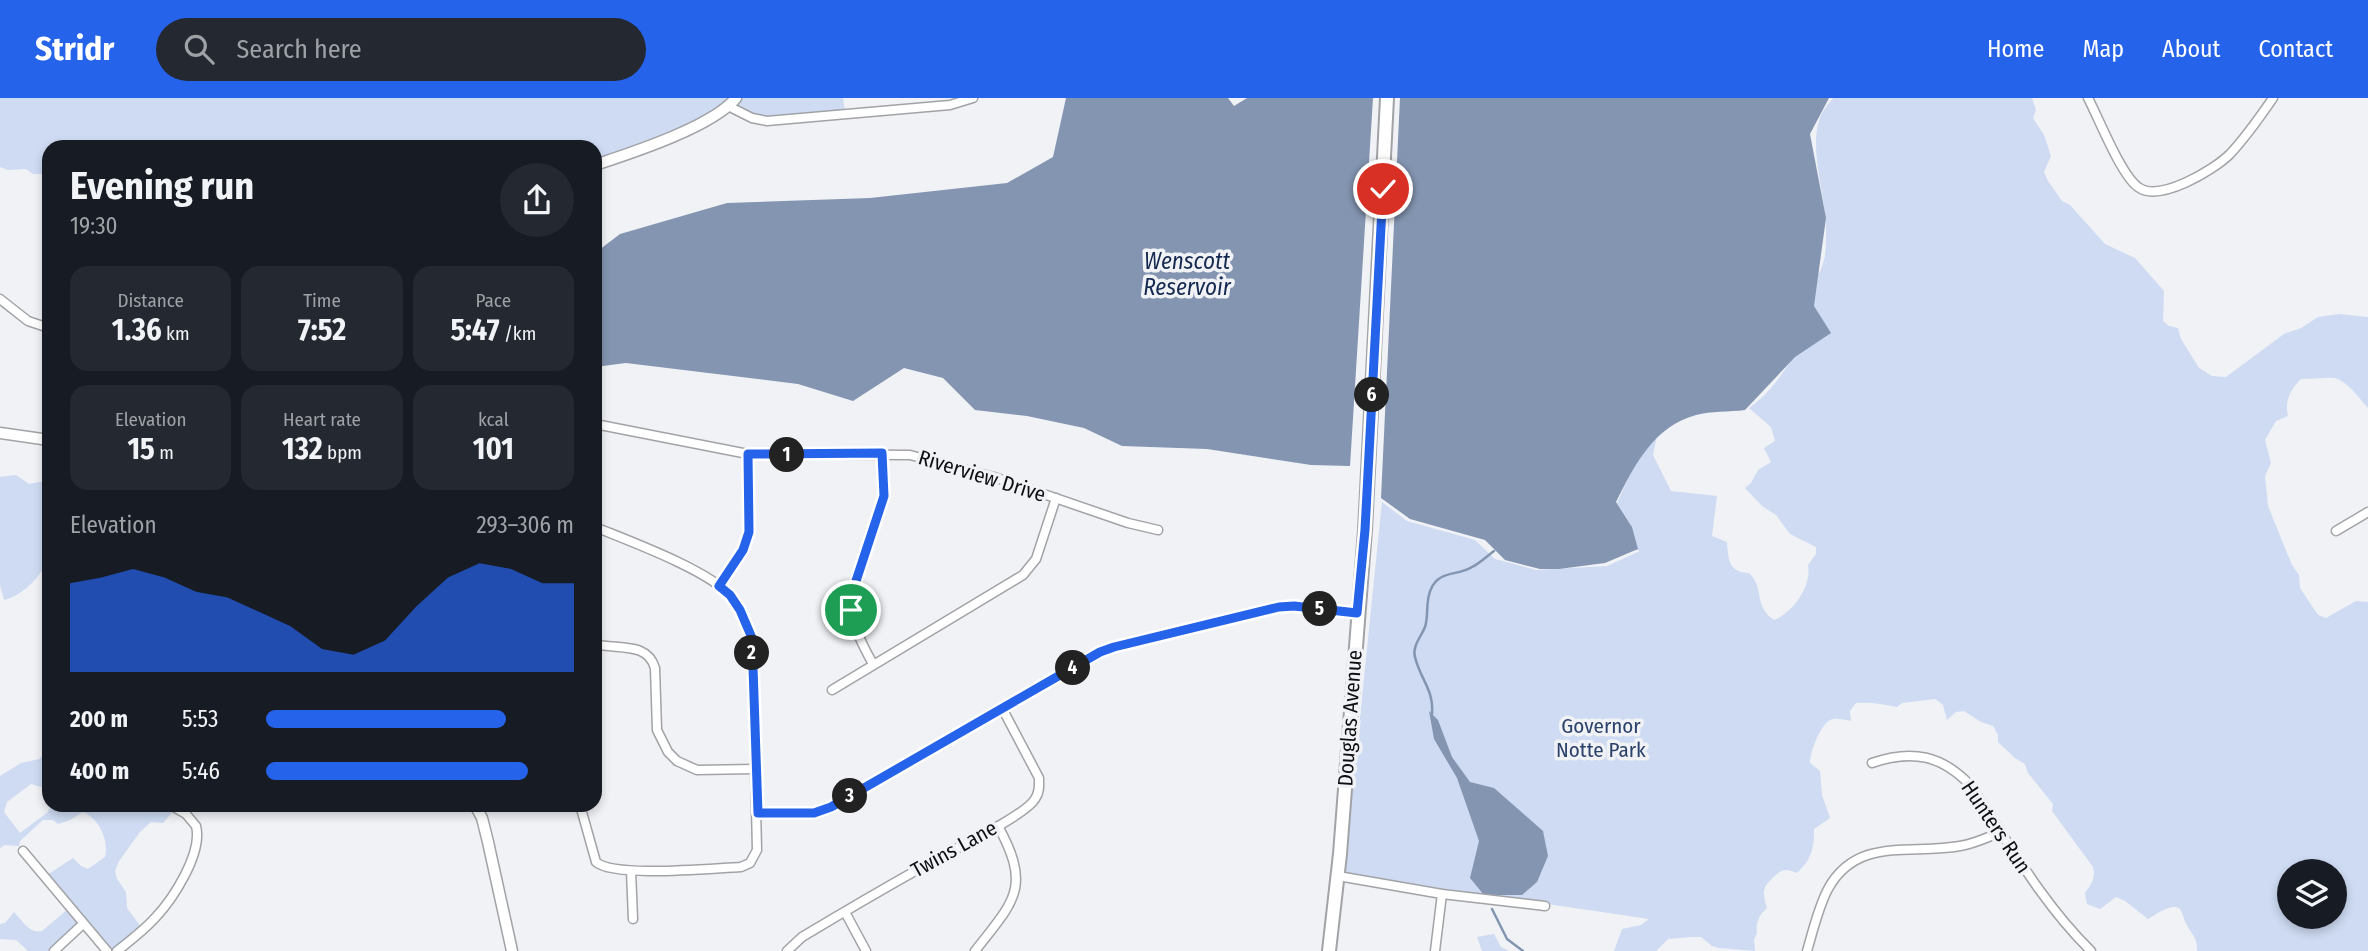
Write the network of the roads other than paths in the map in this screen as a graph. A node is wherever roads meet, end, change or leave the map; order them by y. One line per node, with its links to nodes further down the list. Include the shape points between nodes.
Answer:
1 (972, 98): 5 (street, via 950,105 767,121 751,118)
2 (1387, 98): 20 (main road, Douglas Avenue)
3 (2088, 98): 4 (street, via 2129,177 2140,189 2153,192 2174,188 2225,158)
4 (2273, 98)
5 (732, 102): 6 (street, via 685,130)
6 (602, 163)
7 (0, 299): 8 (street, via 28,321)
8 (42, 326)
9 (602, 425): 13 (street, Riverview Drive)
10 (0, 433): 11 (street)
11 (42, 439)
12 (882, 453): 13 (street, Riverview Drive); 14 (street, Riverview Drive, via 936,461); 22 (street, via 884,496 851,610 859,639)
13 (748, 454): 19 (street, via 749,532)
14 (1056, 498): 17 (street, Riverview Drive); 22 (street, via 1036,559 1023,575)
15 (2368, 512): 18 (street)
16 (602, 530): 19 (street)
17 (1158, 530)
18 (2336, 531)
19 (719, 586): 26 (street, via 740,610 752,638)
20 (1357, 613): 24 (street, via 1279,607 1114,647); 35 (main road, Douglas Avenue)
21 (602, 645): 26 (street, via 634,648 652,659 656,730 677,761 697,770)
22 (873, 664): 23 (street)
23 (832, 690)
24 (1002, 708): 30 (street, via 831,807 814,813); 31 (street, Twins Lane, via 1039,778 1039,789 1028,807)
25 (1872, 763): 32 (street, Hunters Run, via 1905,756 1945,764 1971,786)
26 (755, 769): 30 (street)
27 (182, 812): 43 (street, via 197,826 197,849 156,917)
28 (478, 812): 44 (street)
29 (582, 812): 34 (street, via 596,862 609,870)
30 (758, 813): 34 (street, via 757,850 746,866)
31 (998, 826): 38 (street, Twins Lane); 47 (street, via 1016,864 1016,885 1009,906)
32 (2001, 832): 50 (street, via 1960,846 1867,854 1851,863 1825,894); 51 (street, Hunters Run, via 2051,907)
33 (23, 851): 40 (street)
34 (631, 871): 39 (street)
35 (1338, 876): 36 (street); 48 (main road, Douglas Avenue)
36 (1441, 894): 37 (street); 49 (street)
37 (1545, 906)
38 (845, 912): 45 (street, Twins Lane); 46 (street)
39 (633, 919)
40 (83, 924): 41 (street); 42 (street)
41 (54, 951)
42 (107, 951)
43 (117, 951)
44 (512, 951)
45 (786, 951)
46 (866, 951)
47 (975, 951)
48 (1329, 951)
49 (1435, 951)
50 (1807, 951)
51 (2091, 951)

